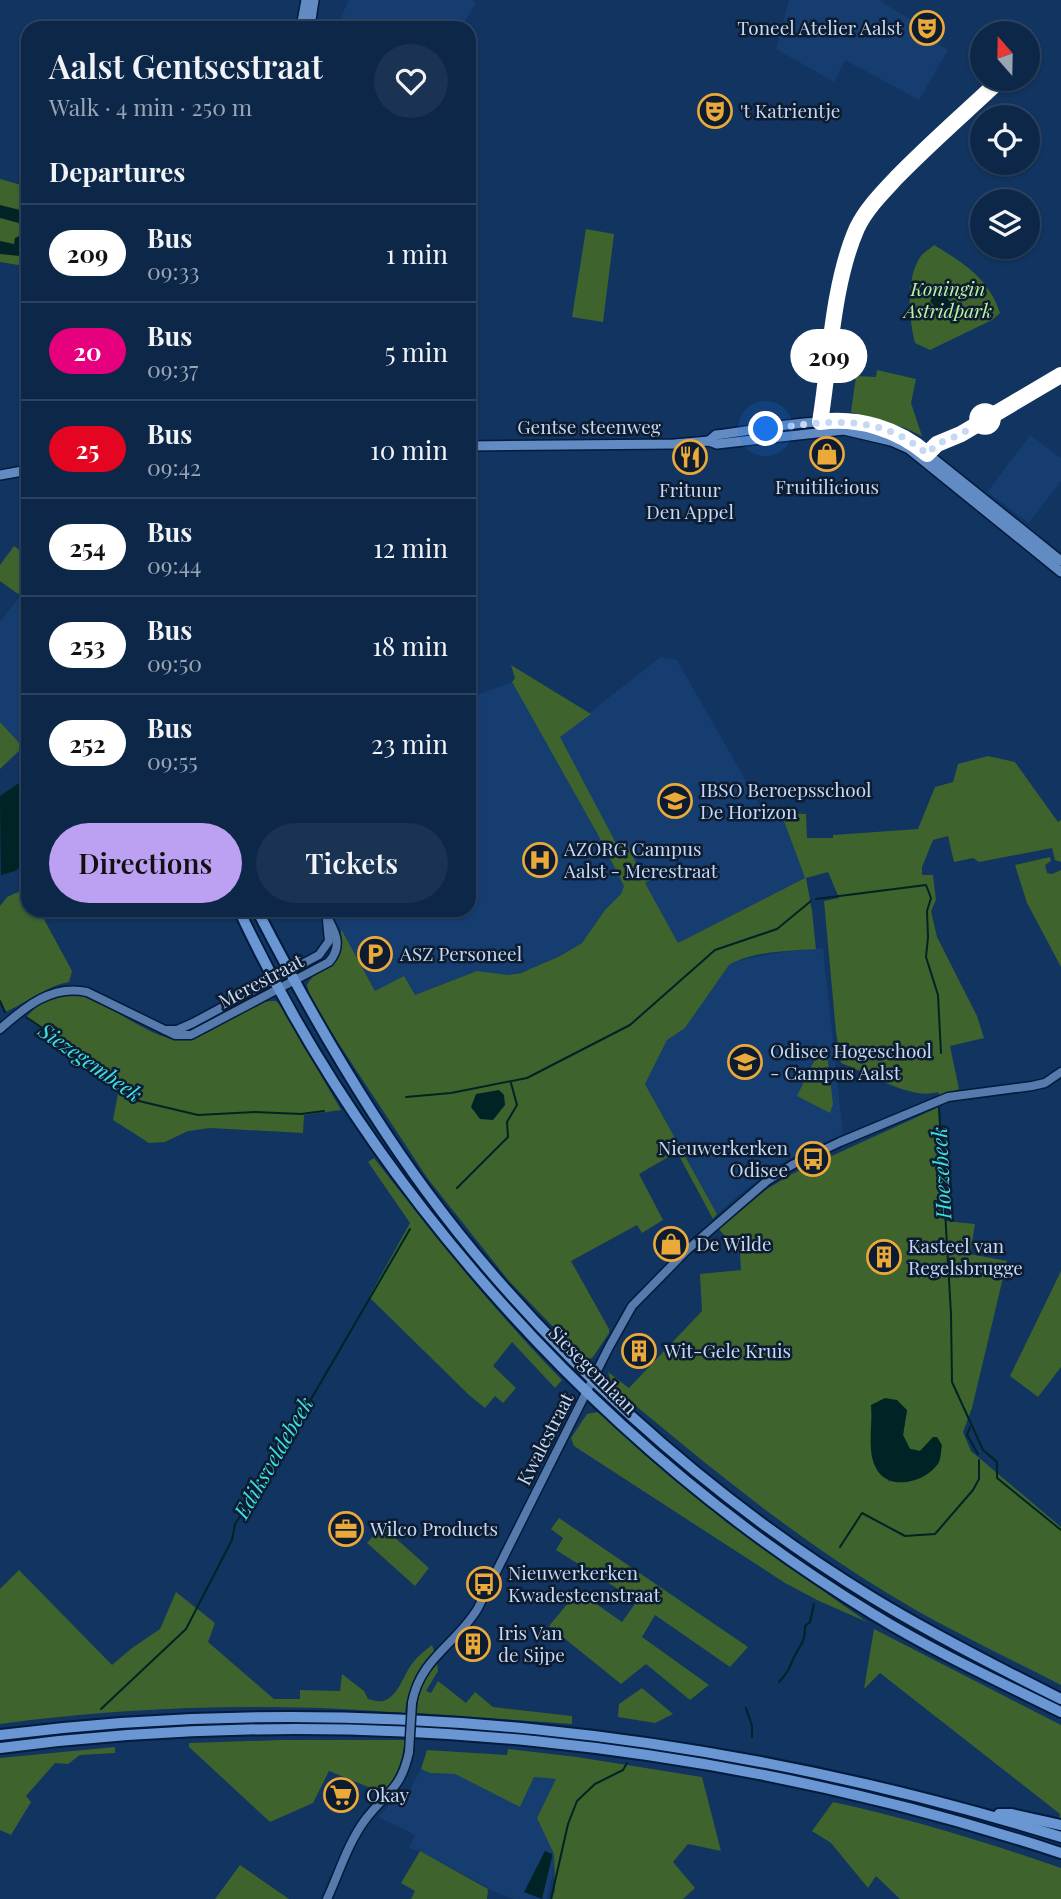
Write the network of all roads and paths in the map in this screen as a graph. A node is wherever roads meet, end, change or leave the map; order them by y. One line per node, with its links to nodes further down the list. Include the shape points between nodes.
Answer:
1 (306, 0): 3 (main road)
2 (314, 0): 4 (main road)
3 (306, 21)
4 (307, 21)
5 (1061, 375): 7 (street, via 937,444)
6 (476, 446): 7 (main road, Gentse steenweg, via 716,444 849,421 902,436)
7 (925, 458): 12 (main road); 13 (main road)
8 (21, 471): 9 (main road)
9 (0, 475)
10 (21, 477): 11 (main road)
11 (0, 481)
12 (1061, 561)
13 (1061, 572)
14 (243, 917): 19 (highway, Siesegemlaan)
15 (261, 917): 18 (highway, Siesegemlaan)
16 (325, 917): 18 (street, Merestraat, via 329,934 325,948)
17 (327, 917): 20 (street, Merestraat, via 336,935 336,952 329,962)
18 (289, 970): 19 (street, Merestraat); 20 (highway, Siesegemlaan)
19 (274, 979): 21 (highway, Siesegemlaan); 22 (street, Merestraat, via 185,1027)
20 (295, 981): 21 (street, Merestraat); 25 (highway, Siesegemlaan, via 328,1042 427,1193 503,1285)
21 (280, 989): 22 (street, Merestraat, via 191,1035); 26 (highway, Siesegemlaan, via 344,1094 416,1198 491,1289)
22 (156, 1028): 23 (street, Merestraat, via 73,989 50,993)
23 (0, 1030)
24 (1061, 1072): 25 (street, Kwalestraat, via 1026,1087 948,1097 840,1142 767,1181 687,1250 632,1306)
25 (592, 1379): 26 (street, Kwalestraat); 27 (highway, Siesegemlaan, via 749,1513 845,1580 940,1638)
26 (587, 1391): 28 (highway, Siesegemlaan, via 742,1524 862,1606 939,1651); 35 (street, Kwalestraat, bridge, via 478,1608 423,1670 415,1686 409,1752 401,1779 356,1834)
27 (1061, 1699)
28 (1061, 1712)
29 (0, 1735): 31 (highway, via 240,1717 544,1729 778,1765)
30 (0, 1748): 34 (highway, via 122,1735 240,1730 393,1731 544,1742 673,1760 864,1797)
31 (989, 1815): 32 (highway, via 1012,1814); 33 (highway)
32 (1061, 1825)
33 (1061, 1837)
34 (1061, 1853)
35 (327, 1899)

